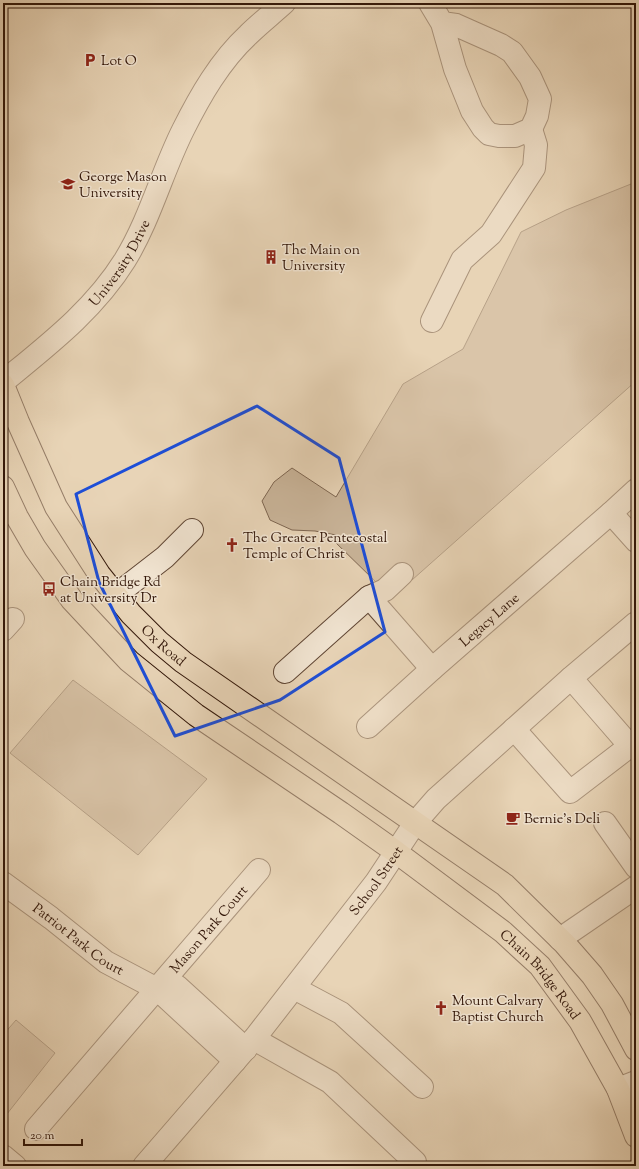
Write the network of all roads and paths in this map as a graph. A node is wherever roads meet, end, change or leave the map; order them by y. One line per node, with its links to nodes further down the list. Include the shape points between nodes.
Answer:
1 (284, 3): 6 (street, University Drive, via 247,36 206,87 182,130 140,234 104,289 64,331)
2 (430, 3): 3 (street)
3 (442, 23): 4 (street, via 456,25 512,52 530,77 540,99 537,116); 4 (street, via 455,69 472,111 483,128 489,134 504,136 515,136)
4 (531, 129): 5 (street, via 536,145 534,168 491,234 462,260)
5 (432, 321)
6 (3, 382)
7 (3, 385): 14 (main road, Ox Road, via 56,507 99,574)
8 (3, 487): 24 (main road, via 35,548 72,600 129,661 196,715)
9 (636, 490): 10 (street, Legacy Lane)
10 (611, 513): 12 (street); 17 (street, Legacy Lane)
11 (192, 530): 14 (street, via 165,557)
12 (636, 540)
13 (402, 574): 15 (street, via 385,590)
14 (116, 595): 22 (main road, Ox Road, via 159,642 183,662)
15 (369, 597): 17 (street); 18 (street)
16 (636, 623): 19 (street, School Street)
17 (432, 669): 20 (street, Legacy Lane)
18 (286, 672)
19 (571, 678): 21 (street, School Street); 21 (street, via 630,746 570,792)
20 (368, 727)
21 (514, 729): 22 (street, School Street, via 442,793)
22 (415, 823): 24 (street, School Street); 29 (main road, via 505,885)
23 (605, 823): 25 (street)
24 (396, 852): 30 (street, School Street); 34 (main road, Chain Bridge Road, via 502,932 540,966)
25 (636, 867)
26 (259, 870): 31 (street, Mason Park Court)
27 (3, 883): 31 (street, Patriot Park Court, via 106,962)
28 (636, 886): 29 (street)
29 (560, 938): 32 (main road, via 592,975 612,1004)
30 (294, 988): 33 (street, School Street); 35 (street, via 341,1013)
31 (157, 989): 33 (street, via 177,986); 36 (street, Mason Park Court)
32 (636, 1049)
33 (245, 1050): 38 (street, via 330,1082); 39 (street, School Street)
34 (627, 1085): 37 (main road, Chain Bridge Road)
35 (422, 1087)
36 (36, 1129)
37 (636, 1136)
38 (415, 1162)
39 (144, 1166)

